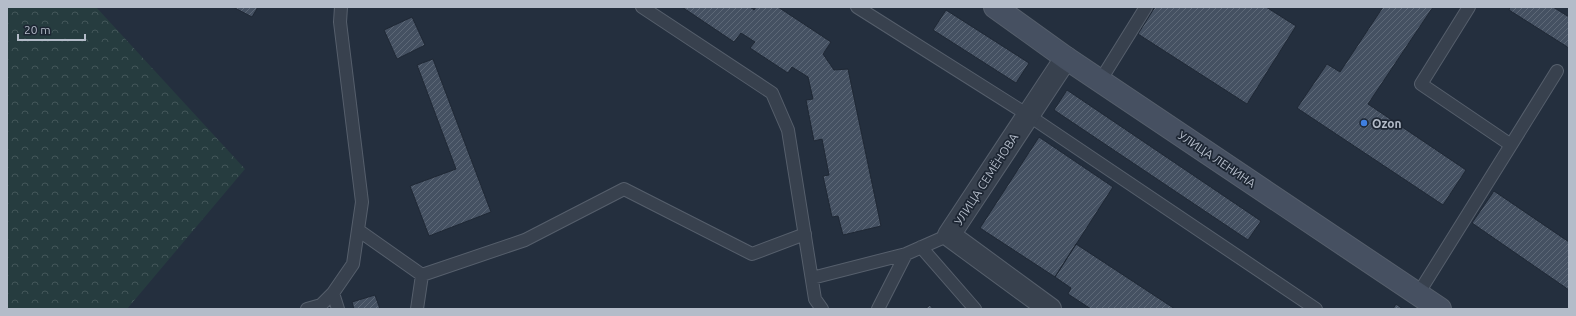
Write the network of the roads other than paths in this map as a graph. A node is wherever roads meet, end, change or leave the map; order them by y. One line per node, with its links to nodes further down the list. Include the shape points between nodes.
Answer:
1 (341, 7): 12 (lane, via 340,22 362,202)
2 (642, 7): 13 (lane, via 772,93 788,130)
3 (857, 7): 10 (lane)
4 (995, 7): 7 (main road, УЛИЦА ЛЕНИНА)
5 (1146, 7): 9 (lane)
6 (1469, 7): 11 (lane, via 1421,84)
7 (1066, 58): 9 (main road, УЛИЦА ЛЕНИНА); 10 (street, УЛИЦА СЕМЁНОВА)
8 (1557, 71): 11 (lane)
9 (1100, 81): 20 (main road, УЛИЦА ЛЕНИНА)
10 (1028, 115): 14 (street, УЛИЦА СЕМЁНОВА); 28 (lane)
11 (1511, 145): 20 (lane)
12 (358, 230): 17 (lane); 19 (lane, via 353,264)
13 (805, 234): 17 (lane, via 752,254 624,189 525,240); 18 (lane)
14 (949, 235): 15 (lane); 27 (street, УЛИЦА СЕМЁНОВА)
15 (921, 248): 16 (lane); 26 (lane)
16 (906, 254): 18 (lane); 25 (lane)
17 (422, 275): 23 (lane)
18 (812, 278): 24 (lane, via 815,299)
19 (333, 293): 21 (lane, via 321,305); 22 (lane)
20 (1418, 294): 29 (main road, УЛИЦА ЛЕНИНА)
21 (307, 309)
22 (338, 309)
23 (417, 309)
24 (822, 309)
25 (878, 309)
26 (975, 309)
27 (1050, 309)
28 (1316, 309)
29 (1440, 309)

